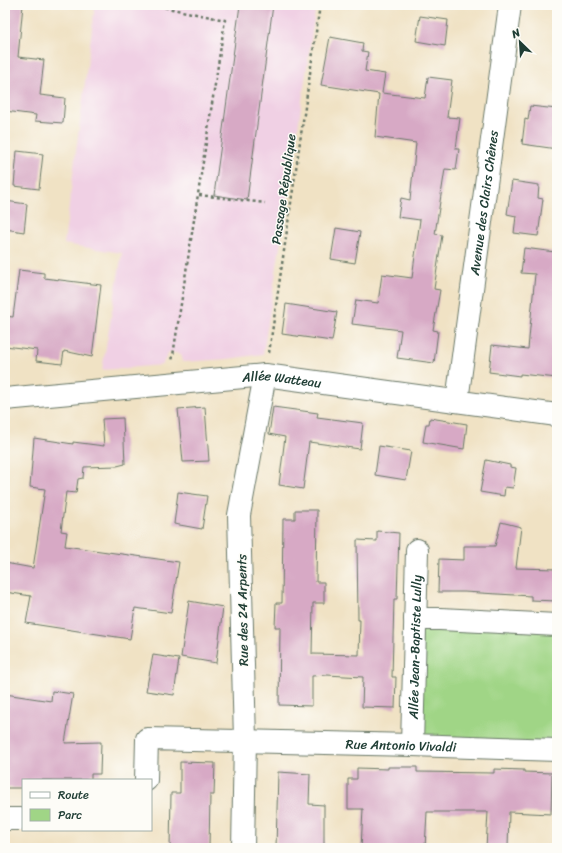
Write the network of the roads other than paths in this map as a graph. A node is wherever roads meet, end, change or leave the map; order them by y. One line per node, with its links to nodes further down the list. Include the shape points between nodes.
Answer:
1 (510, 5): 4 (street, Avenue des Clairs Chênes)
2 (265, 375): 3 (street, Allée Watteau); 4 (street, Allée Watteau); 9 (street, Rue des 24 Arpents, via 239,515)
3 (5, 399)
4 (457, 401): 5 (street, Allée Watteau)
5 (557, 415)
6 (417, 550): 7 (street, Allée Jean-Baptiste Lully)
7 (415, 619): 8 (street); 10 (street, Allée Jean-Baptiste Lully)
8 (557, 625)
9 (245, 740): 10 (street, Rue Antonio Vivaldi); 12 (street, Rue Antonio Vivaldi, via 148,740); 15 (street, Rue des 24 Arpents)
10 (412, 745): 11 (street, Rue Antonio Vivaldi)
11 (557, 750)
12 (146, 779)
13 (5, 819): 14 (street)
14 (22, 819)
15 (243, 848)

